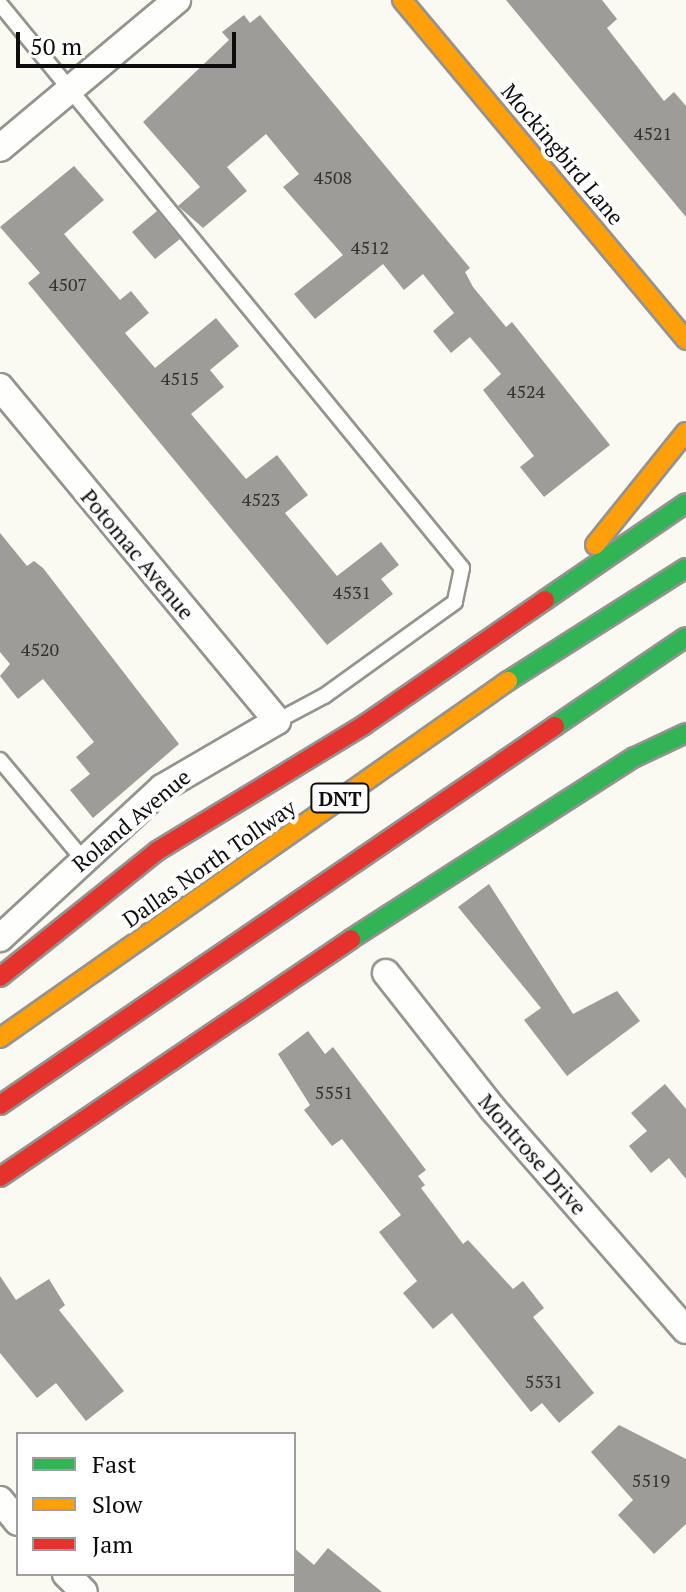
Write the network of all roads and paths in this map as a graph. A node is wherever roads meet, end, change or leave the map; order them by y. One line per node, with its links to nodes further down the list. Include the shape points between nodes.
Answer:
1 (177, 0): 4 (street)
2 (402, 0): 6 (main road, Mockingbird Lane)
3 (0, 4): 4 (lane)
4 (71, 88): 5 (street); 13 (lane, via 462,568 455,602 324,696)
5 (0, 148)
6 (686, 340)
7 (0, 387): 13 (street, Potomac Avenue)
8 (686, 432): 11 (main road, via 659,473)
9 (686, 503): 11 (main road)
10 (686, 568): 20 (main road, Dallas North Tollway / DNT, via 422,736 261,858)
11 (548, 595): 19 (main road, via 350,734 146,859)
12 (686, 637): 21 (main road)
13 (277, 721): 16 (street, Roland Avenue, via 162,788)
14 (686, 733): 22 (main road, via 635,757 386,915)
15 (0, 760): 16 (lane)
16 (82, 858): 17 (street, Roland Avenue)
17 (0, 938)
18 (386, 973): 23 (street, Montrose Drive, via 493,1109)
19 (0, 977)
20 (0, 1038)
21 (0, 1105)
22 (0, 1177)
23 (686, 1330)
24 (0, 1500): 25 (street)
25 (16, 1520)
26 (68, 1576): 27 (street)
27 (84, 1592)

